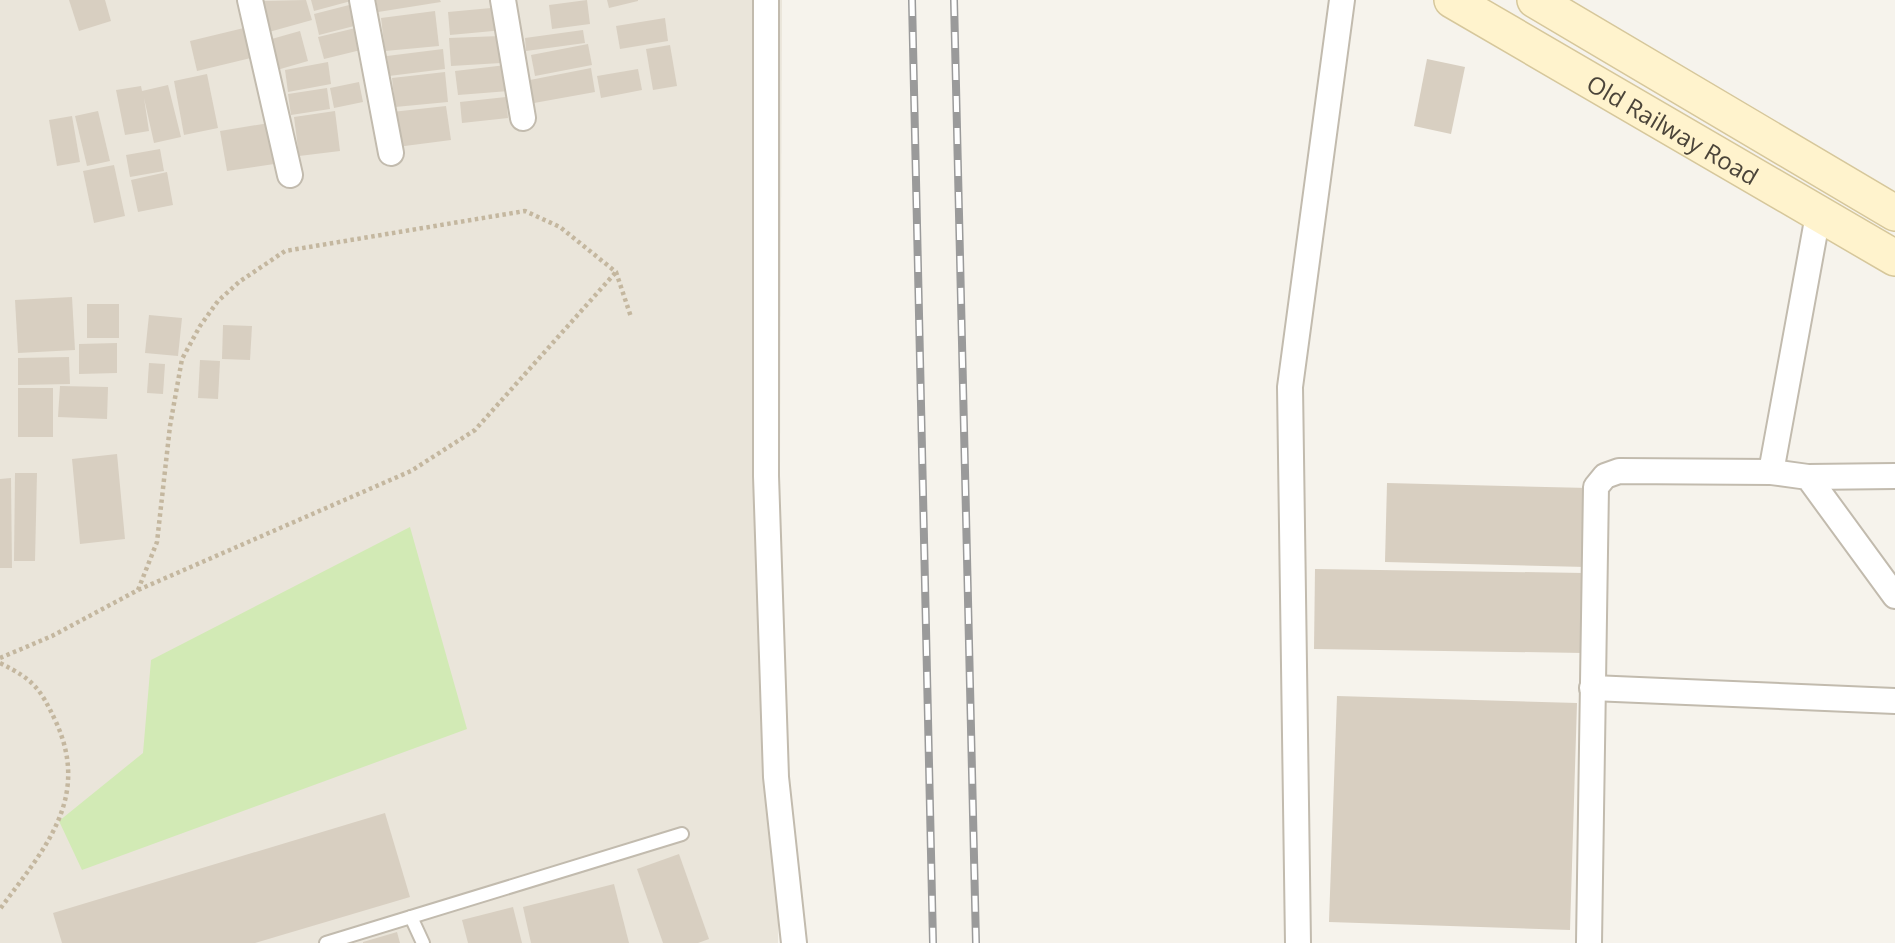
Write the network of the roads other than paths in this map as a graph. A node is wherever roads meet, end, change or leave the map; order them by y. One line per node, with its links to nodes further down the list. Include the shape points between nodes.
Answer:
1 (250, 0): 10 (street)
2 (362, 0): 9 (street)
3 (503, 0): 8 (street)
4 (766, 0): 24 (street, via 767,490 776,777)
5 (1342, 0): 25 (street, via 1290,387)
6 (1452, 0): 12 (main road, Old Railway Road)
7 (1535, 0): 11 (main road, Old Railway Road)
8 (523, 118)
9 (391, 153)
10 (290, 175)
11 (1895, 213)
12 (1818, 215): 13 (main road, Old Railway Road); 14 (street)
13 (1895, 258)
14 (1772, 472): 16 (street); 18 (street, via 1619,471 1599,482)
15 (1895, 476): 16 (street)
16 (1808, 477): 17 (street)
17 (1895, 596)
18 (1592, 688): 19 (street); 26 (street)
19 (1895, 701)
20 (682, 834): 21 (lane)
21 (411, 917): 22 (lane); 23 (lane)
22 (326, 943)
23 (423, 943)
24 (794, 943)
25 (1298, 943)
26 (1589, 943)

